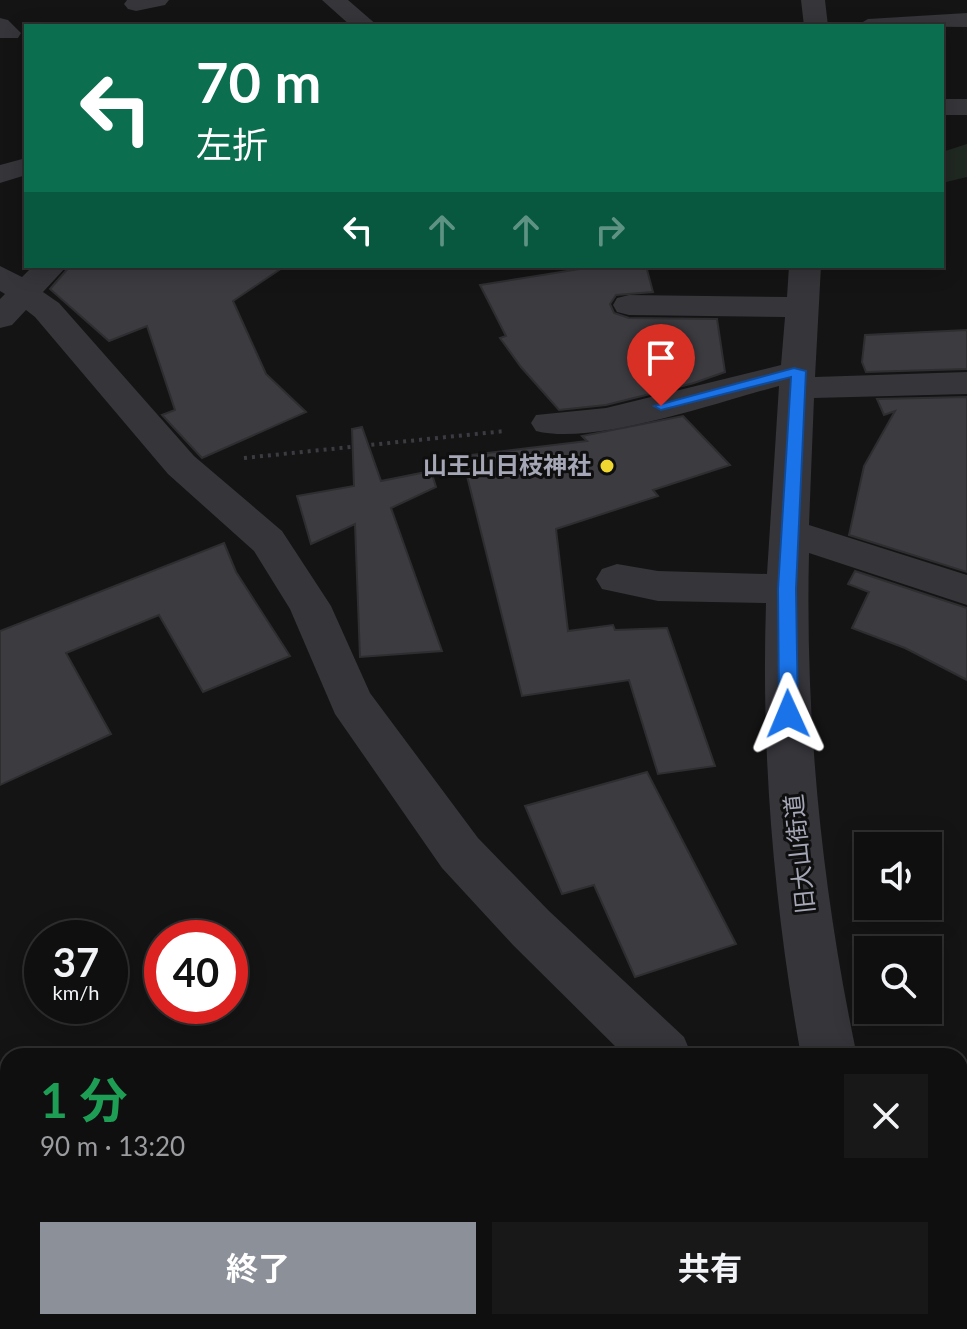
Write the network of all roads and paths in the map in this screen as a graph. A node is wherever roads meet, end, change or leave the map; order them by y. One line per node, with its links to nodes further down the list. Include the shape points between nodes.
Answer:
1 (334, 0): 4 (street)
2 (813, 0): 5 (street)
3 (967, 20): 6 (street)
4 (364, 24)
5 (816, 24)
6 (901, 24)
7 (944, 107): 8 (street)
8 (967, 107)
9 (24, 167): 10 (street)
10 (0, 174)
11 (804, 286): 13 (street); 14 (street, 旧大山街道)
12 (19, 289): 17 (street, via 73,337)
13 (629, 305)
14 (798, 380): 15 (street); 16 (street, via 606,419); 18 (street, 旧大山街道)
15 (967, 383)
16 (549, 423): 17 (path)
17 (181, 465): 22 (street, via 268,541 310,606 351,702 460,853)
18 (790, 533): 20 (street, 旧大山街道); 21 (street)
19 (617, 579): 20 (street, via 658,586)
20 (787, 589): 23 (street, 旧大山街道, via 790,760 810,963)
21 (967, 590)
22 (656, 1048)
23 (827, 1048)

